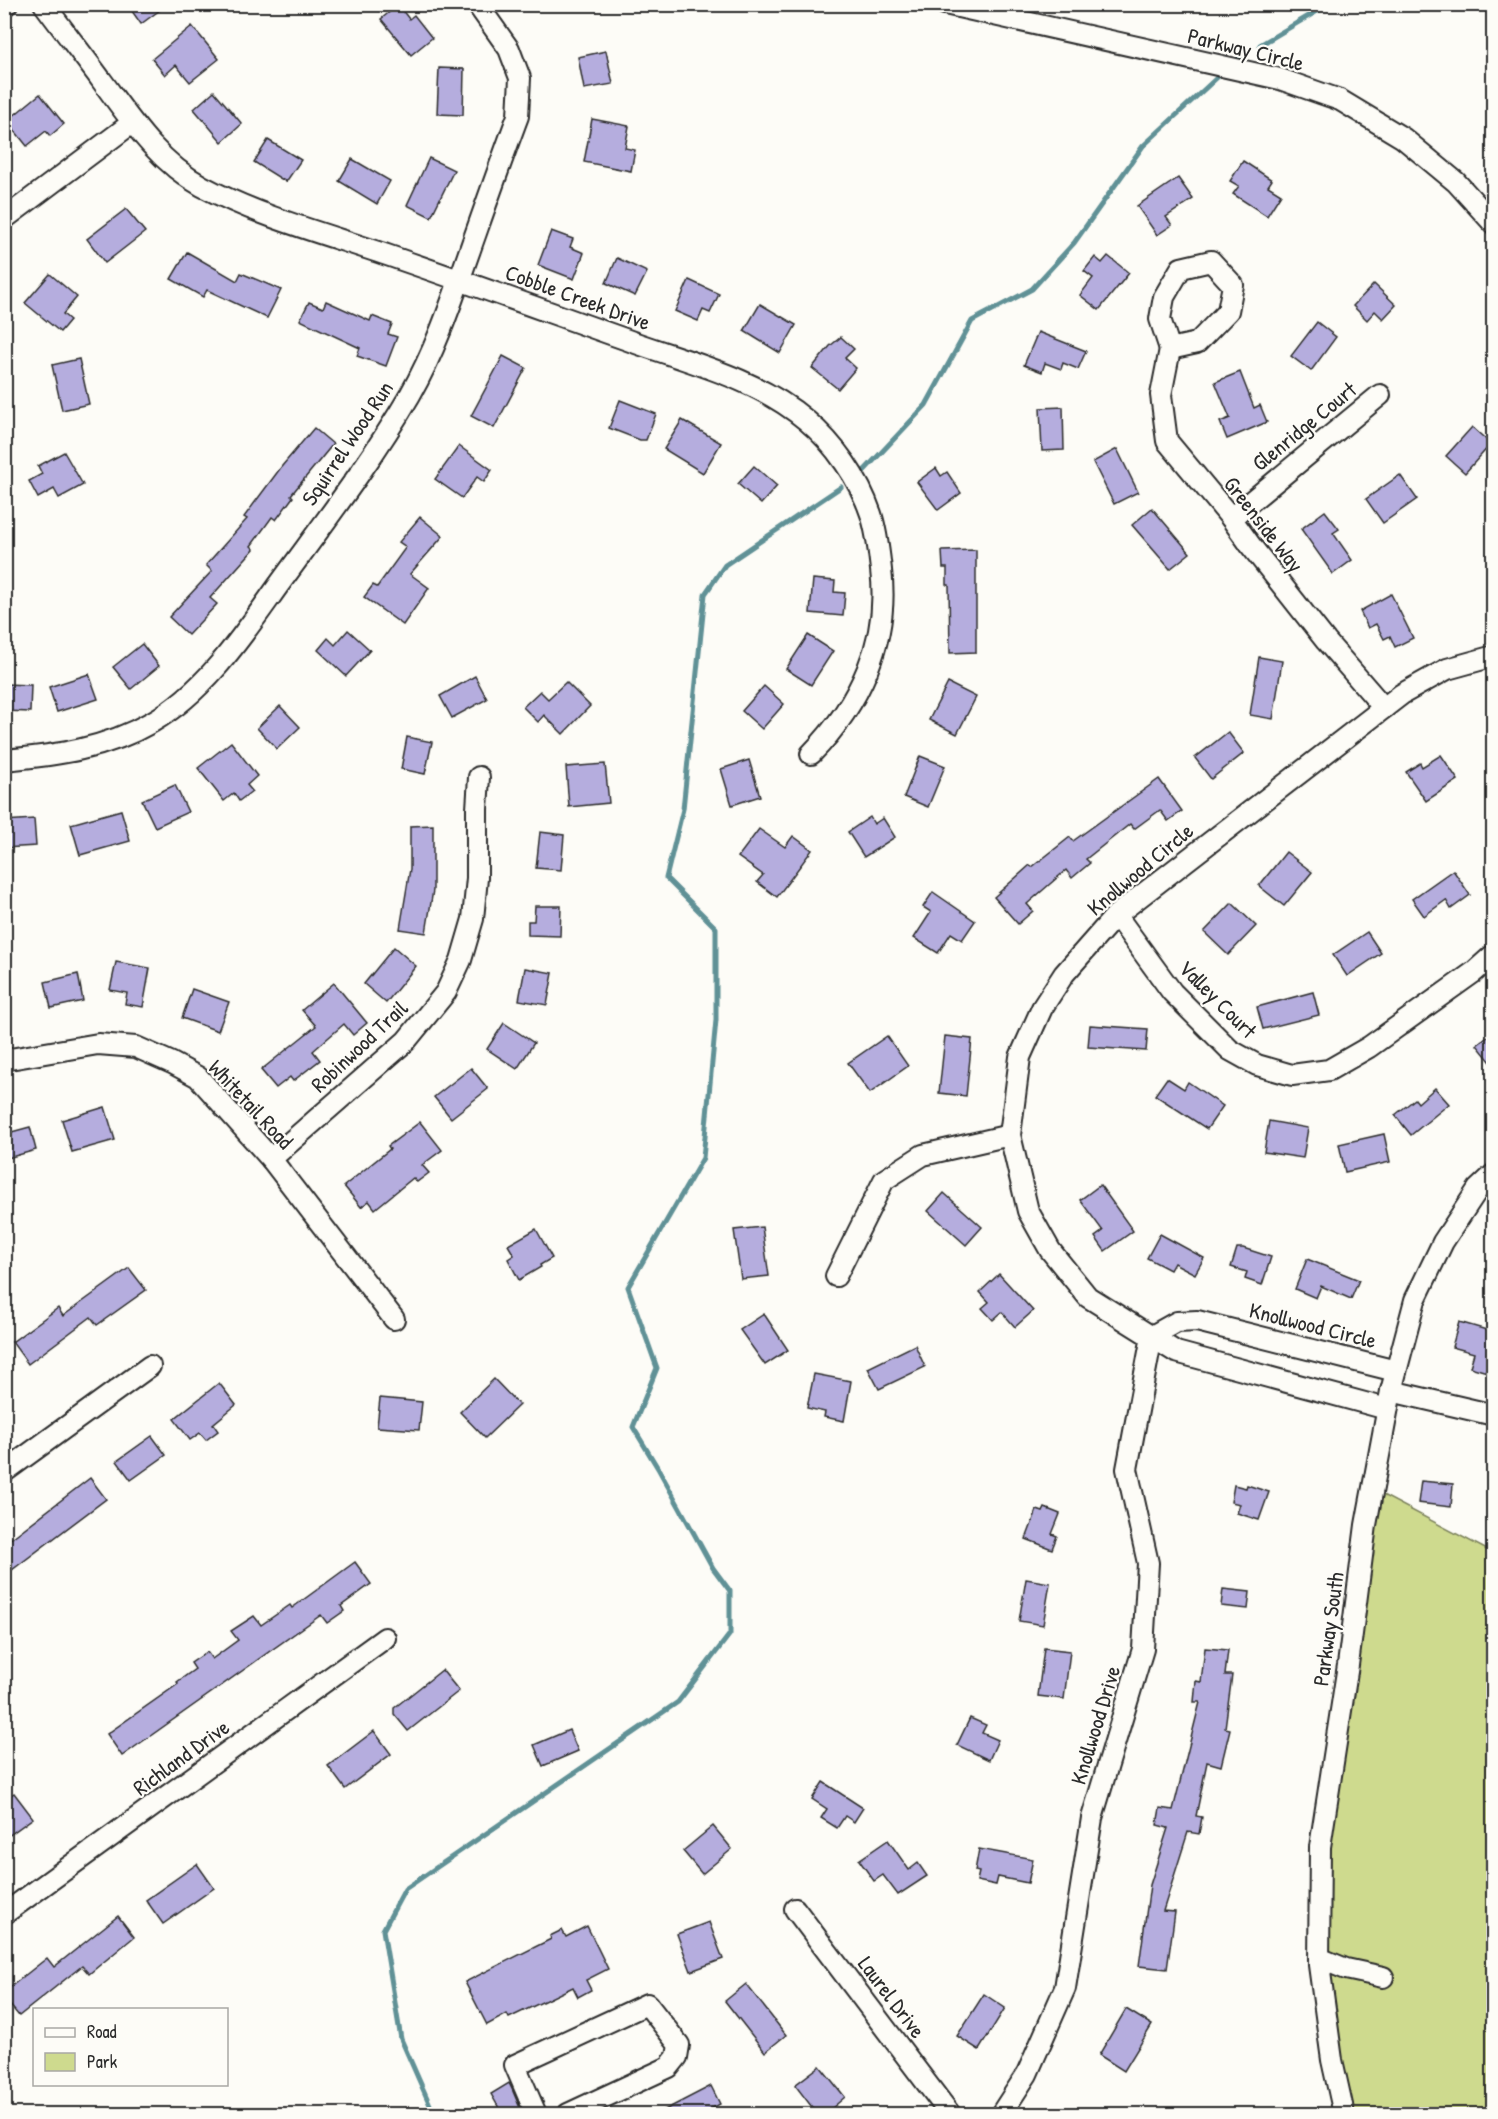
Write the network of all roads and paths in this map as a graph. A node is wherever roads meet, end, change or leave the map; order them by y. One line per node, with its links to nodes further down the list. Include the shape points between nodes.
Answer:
1 (44, 4): 4 (street, Cobble Creek Drive)
2 (477, 4): 7 (street, Squirrel Wood Run, via 509,49 520,78 518,116)
3 (945, 4): 6 (street, Parkway Circle, via 1280,79 1340,100 1403,138 1456,182)
4 (132, 123): 5 (street); 7 (street, Cobble Creek Drive, via 160,154 199,184 229,199)
5 (4, 219)
6 (1494, 224)
7 (459, 280): 13 (street, Cobble Creek Drive, via 716,371 767,393 806,420 831,444 871,515 883,581 882,611 868,672 850,705); 14 (street, Squirrel Wood Run, via 441,331 410,394 376,448 259,612 189,696 125,736 74,752)
8 (1170, 349): 8 (street, via 1197,343 1228,311 1233,285 1211,261 1181,268 1164,297 1160,319); 10 (street, Greenside Way, via 1161,395 1167,441)
9 (1380, 395): 10 (street, Glenridge Court)
10 (1231, 518): 12 (street, Greenside Way, via 1289,596)
11 (1494, 656): 12 (street, Knollwood Circle, via 1447,669)
12 (1384, 708): 16 (street, Knollwood Circle)
13 (811, 754)
14 (4, 760)
15 (479, 777): 20 (street, Robinwood Trail, via 473,919 446,992 406,1041)
16 (1116, 915): 17 (street, Valley Court, via 1172,992 1230,1050 1257,1065 1292,1075 1329,1070 1369,1047); 19 (street, Knollwood Circle, via 1064,974 1042,1008 1020,1057)
17 (1492, 956)
18 (4, 1060): 20 (street, Whitetail Road, via 98,1044 136,1047 198,1077)
19 (1010, 1135): 22 (street, via 923,1155 884,1180); 24 (street, Knollwood Circle, via 1028,1211 1050,1250 1088,1297)
20 (271, 1159): 23 (street, Whitetail Road)
21 (1494, 1174): 26 (street, Parkway South, via 1478,1189 1443,1242 1415,1300)
22 (836, 1276)
23 (394, 1319)
24 (1152, 1336): 26 (street, Knollwood Circle, via 1177,1322 1197,1321); 27 (street, Knollwood Circle, via 1176,1352); 39 (street, Knollwood Drive, via 1126,1469 1148,1563 1143,1649 1092,1818 1065,1988 1028,2074)
25 (150, 1366): 29 (street)
26 (1395, 1371): 27 (street, Parkway South)
27 (1389, 1400): 28 (street, Knollwood Circle); 33 (street, Parkway South, via 1366,1525 1320,1847)
28 (1494, 1416)
29 (4, 1472)
30 (385, 1638): 32 (street, Richland Drive)
31 (795, 1909): 38 (street, Laurel Drive)
32 (4, 1914)
33 (1319, 1958): 34 (street); 40 (street, Parkway South, via 1332,2060)
34 (1383, 1977)
35 (612, 2106): 36 (street, via 669,2067 677,2057 679,2045 647,2004 515,2065); 37 (street)
36 (536, 2115)
37 (568, 2115)
38 (950, 2115)
39 (1000, 2115)
40 (1344, 2115)

